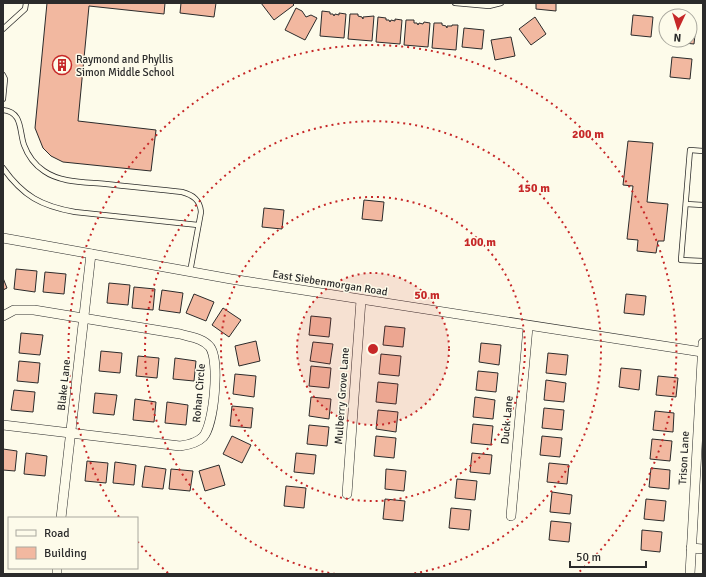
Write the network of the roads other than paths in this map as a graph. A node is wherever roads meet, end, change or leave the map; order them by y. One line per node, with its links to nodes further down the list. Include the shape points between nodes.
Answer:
1 (26, 3): 4 (lane, via 25,8)
2 (455, 3): 3 (lane, via 489,6)
3 (501, 3)
4 (3, 29)
5 (3, 75): 6 (lane)
6 (3, 99)
7 (3, 110): 12 (lane, via 10,111 18,119 23,143 29,155 37,166 48,174 68,180 187,194 196,198 200,207)
8 (703, 151): 10 (lane, via 690,150)
9 (3, 168): 12 (lane, via 24,192 35,200 56,208)
10 (686, 204): 11 (lane); 15 (lane, via 681,260)
11 (703, 205)
12 (198, 225): 16 (lane)
13 (3, 238): 14 (street, East Siebenmorgan Road)
14 (91, 254): 16 (street, East Siebenmorgan Road); 19 (street, Blake Lane)
15 (703, 261)
16 (190, 272): 17 (street, East Siebenmorgan Road)
17 (361, 300): 20 (street, East Siebenmorgan Road); 24 (street, Mulberry Grove Lane)
18 (3, 316): 19 (street, Rohan Circle, via 14,310 34,310)
19 (84, 318): 23 (street, Blake Lane); 23 (street, Rohan Circle, via 202,340 211,348 214,358 211,417 202,438 185,445)
20 (528, 327): 21 (street, East Siebenmorgan Road); 25 (street, Duck Lane)
21 (703, 348): 27 (street, Trison Lane)
22 (3, 425): 23 (street, Rohan Circle)
23 (70, 434): 26 (street, Blake Lane)
24 (347, 494)
25 (511, 516)
26 (61, 517)
27 (691, 548): 28 (street); 29 (street, Trison Lane)
28 (703, 549)
29 (690, 574)

